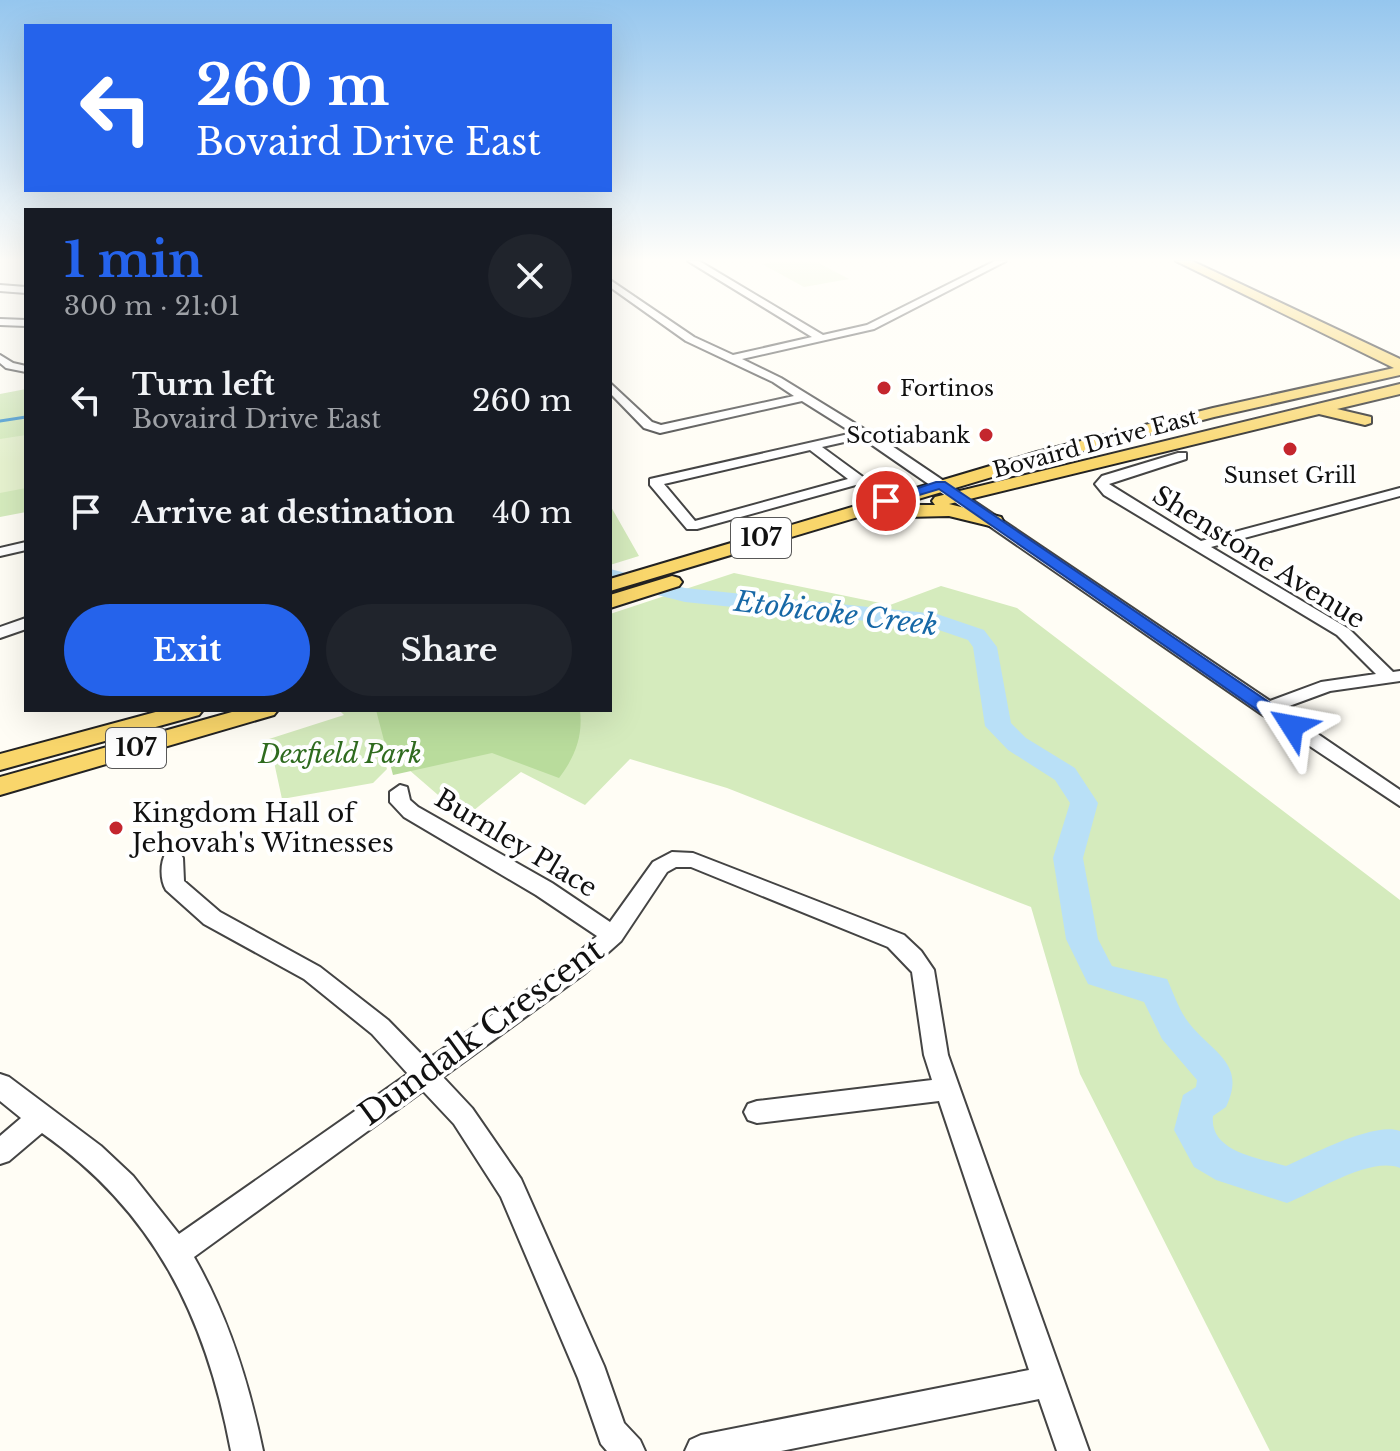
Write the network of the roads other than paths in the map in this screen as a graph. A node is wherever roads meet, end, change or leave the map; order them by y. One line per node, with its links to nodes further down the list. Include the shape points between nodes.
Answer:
1 (675, 329): 10 (street)
2 (806, 329): 6 (street)
3 (863, 329): 6 (street)
4 (1324, 329): 7 (main road)
5 (1345, 329): 8 (main road)
6 (823, 339): 10 (street)
7 (1352, 342): 11 (main road); 13 (main road, via 1380,362 1379,371)
8 (1400, 353)
9 (0, 358): 12 (street)
10 (730, 359): 16 (street)
11 (1400, 368): 13 (main road, Bovaird Drive East / 107)
12 (24, 369)
13 (1365, 378): 22 (main road, Bovaird Drive East / 107, via 1118,436)
14 (612, 388): 16 (street, via 648,425 660,429)
15 (1400, 391): 17 (main road, Bovaird Drive East / 107)
16 (803, 397): 19 (street)
17 (1303, 411): 18 (main road, via 1328,410); 23 (main road, Bovaird Drive East / 107)
18 (1365, 420)
19 (863, 434): 20 (street); 22 (street)
20 (812, 446): 20 (street, via 669,479 655,482 692,526 858,480)
21 (1182, 456): 29 (street, Shenstone Avenue, via 1102,484)
22 (941, 485): 25 (street); 31 (main road, Bovaird Drive East / 107, via 636,576)
23 (1007, 485): 25 (main road, Bovaird Drive East / 107); 27 (main road, via 995,496)
24 (1400, 492): 29 (street)
25 (958, 497): 26 (main road, Bovaird Drive East / 107); 27 (street)
26 (906, 511): 27 (main road, via 949,510); 31 (main road, Bovaird Drive East / 107)
27 (994, 521): 35 (street)
28 (24, 546): 30 (street)
29 (1199, 546): 34 (street, Shenstone Avenue, via 1343,632)
30 (0, 552)
31 (612, 596)
32 (24, 624): 33 (street)
33 (0, 633)
34 (1394, 676): 35 (street, via 1327,686)
35 (1266, 709): 41 (street)
36 (184, 712): 38 (main road, 107)
37 (259, 712): 39 (main road, 107)
38 (0, 762)
39 (0, 786)
40 (400, 792): 43 (street, Burnley Place, via 400,802 411,812)
41 (1400, 799)
42 (173, 858): 44 (street, via 173,884 212,918 312,973 380,1027)
43 (613, 935): 44 (street, Dundalk Crescent, via 576,968); 46 (street, Dundalk Crescent, via 660,867 672,859 709,865 896,941 923,970 936,1055)
44 (426, 1074): 50 (street, Dundalk Crescent); 53 (street, via 463,1116 511,1188 612,1433)
45 (0, 1085): 48 (street)
46 (947, 1089): 47 (street); 51 (street, Dundalk Crescent)
47 (757, 1112)
48 (40, 1118): 49 (street); 50 (street, via 93,1155)
49 (0, 1152)
50 (177, 1252): 52 (street, via 211,1317 239,1400)
51 (1050, 1381): 54 (street); 55 (street, Dundalk Crescent)
52 (247, 1451)
53 (629, 1451)
54 (701, 1451)
55 (1073, 1451)

